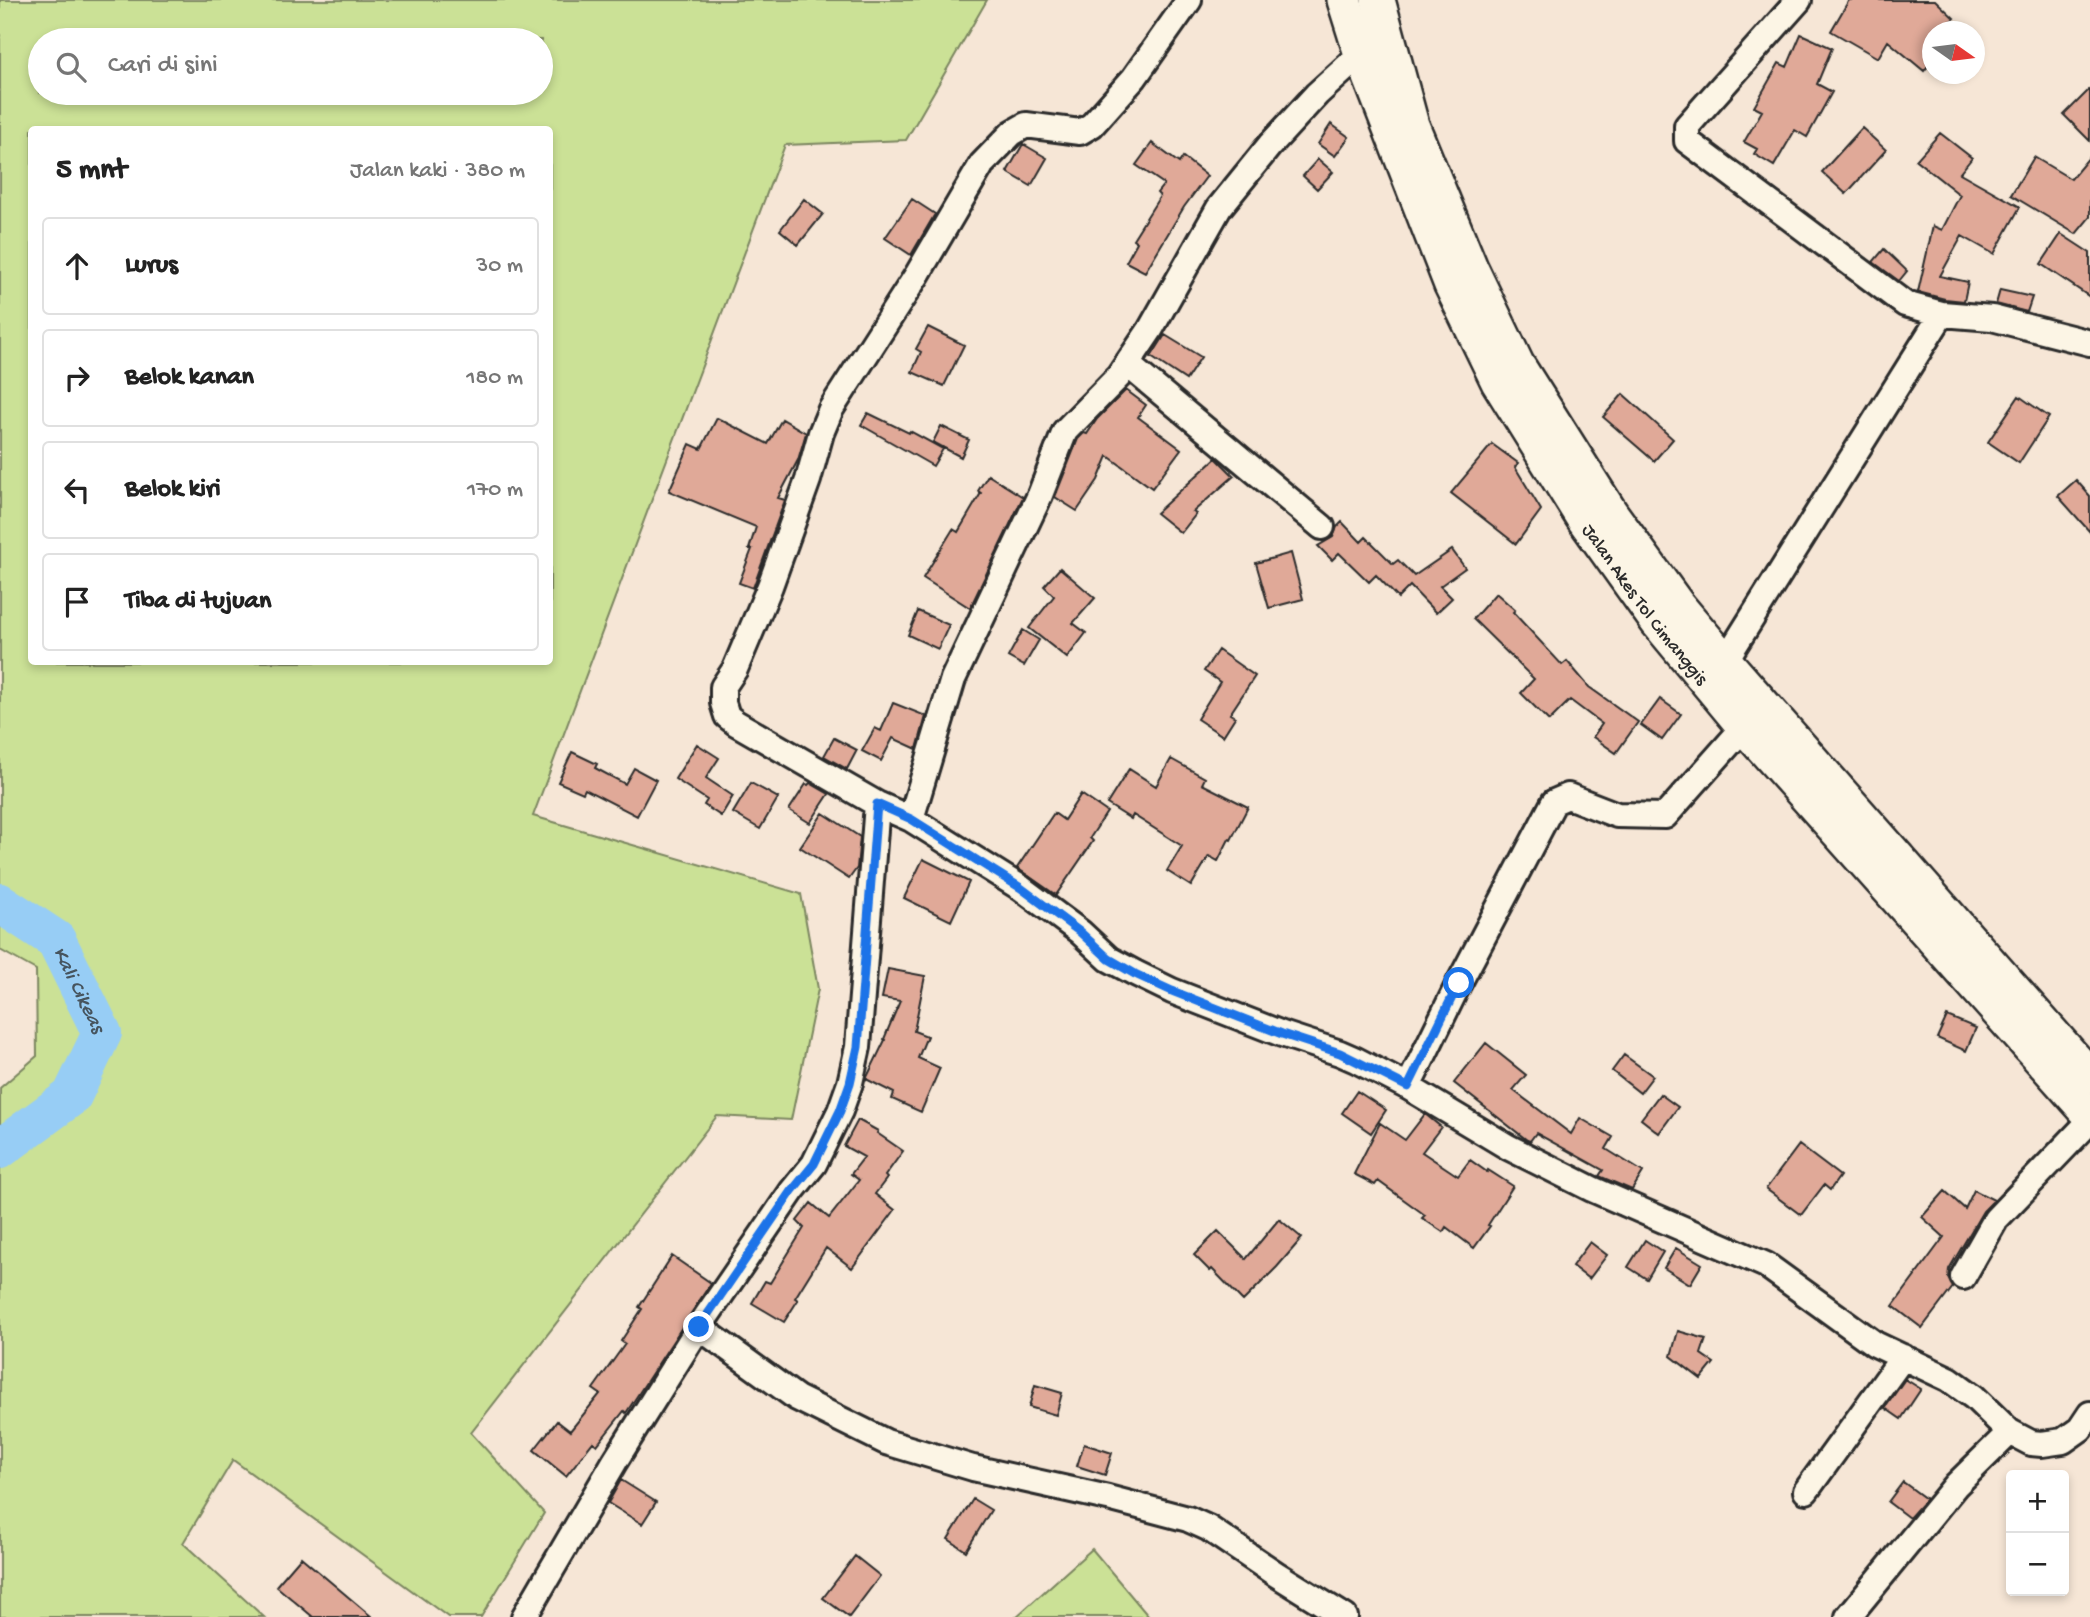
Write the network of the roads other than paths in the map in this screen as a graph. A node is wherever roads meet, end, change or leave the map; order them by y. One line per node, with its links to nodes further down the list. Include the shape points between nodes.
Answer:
1 (1189, 0): 13 (street, via 1134,78 1091,125 1080,132 1026,125 982,164 841,391 821,433 771,586 723,687 723,703 727,716 736,723)
2 (1344, 0): 5 (main road, Jalan Akes Tol Cimanggis)
3 (1378, 0): 10 (main road, Jalan Akes Tol Cimanggis, via 1412,125 1471,268 1517,364 1611,513)
4 (1799, 0): 6 (street, via 1687,126 1687,141 1905,304)
5 (1361, 54): 8 (street, via 1317,94 1219,208); 10 (main road, Jalan Akes Tol Cimanggis, via 1451,285 1499,382 1582,517)
6 (1942, 314): 7 (street, via 1992,318); 11 (street)
7 (2090, 343)
8 (1127, 364): 9 (street); 14 (street, via 1065,431 1040,495 953,679)
9 (1322, 527)
10 (1667, 613): 11 (main road, Jalan Akes Tol Cimanggis); 12 (main road, Jalan Akes Tol Cimanggis)
11 (1725, 662): 15 (main road, Jalan Akes Tol Cimanggis)
12 (1744, 727): 16 (street, via 1665,816 1617,816 1568,796 1554,802); 17 (main road, Jalan Akes Tol Cimanggis)
13 (877, 804): 14 (street); 19 (street, via 858,1047 850,1083 814,1164)
14 (911, 819): 16 (street, via 1021,888 1109,959 1135,974 1340,1053)
15 (2090, 1076)
16 (1408, 1087): 20 (street, via 1508,1147 1591,1189 1766,1265 1875,1343)
17 (2090, 1118): 18 (street, via 1996,1219)
18 (1963, 1277)
19 (699, 1327): 24 (street); 25 (street, via 797,1398 886,1442 973,1468 1188,1519)
20 (1903, 1357): 22 (street, via 1957,1385); 23 (street)
21 (2087, 1425): 22 (street, via 2063,1441 2042,1444)
22 (2010, 1432): 26 (street, via 1956,1485)
23 (1806, 1491)
24 (524, 1617)
25 (1345, 1617)
26 (1848, 1617)

